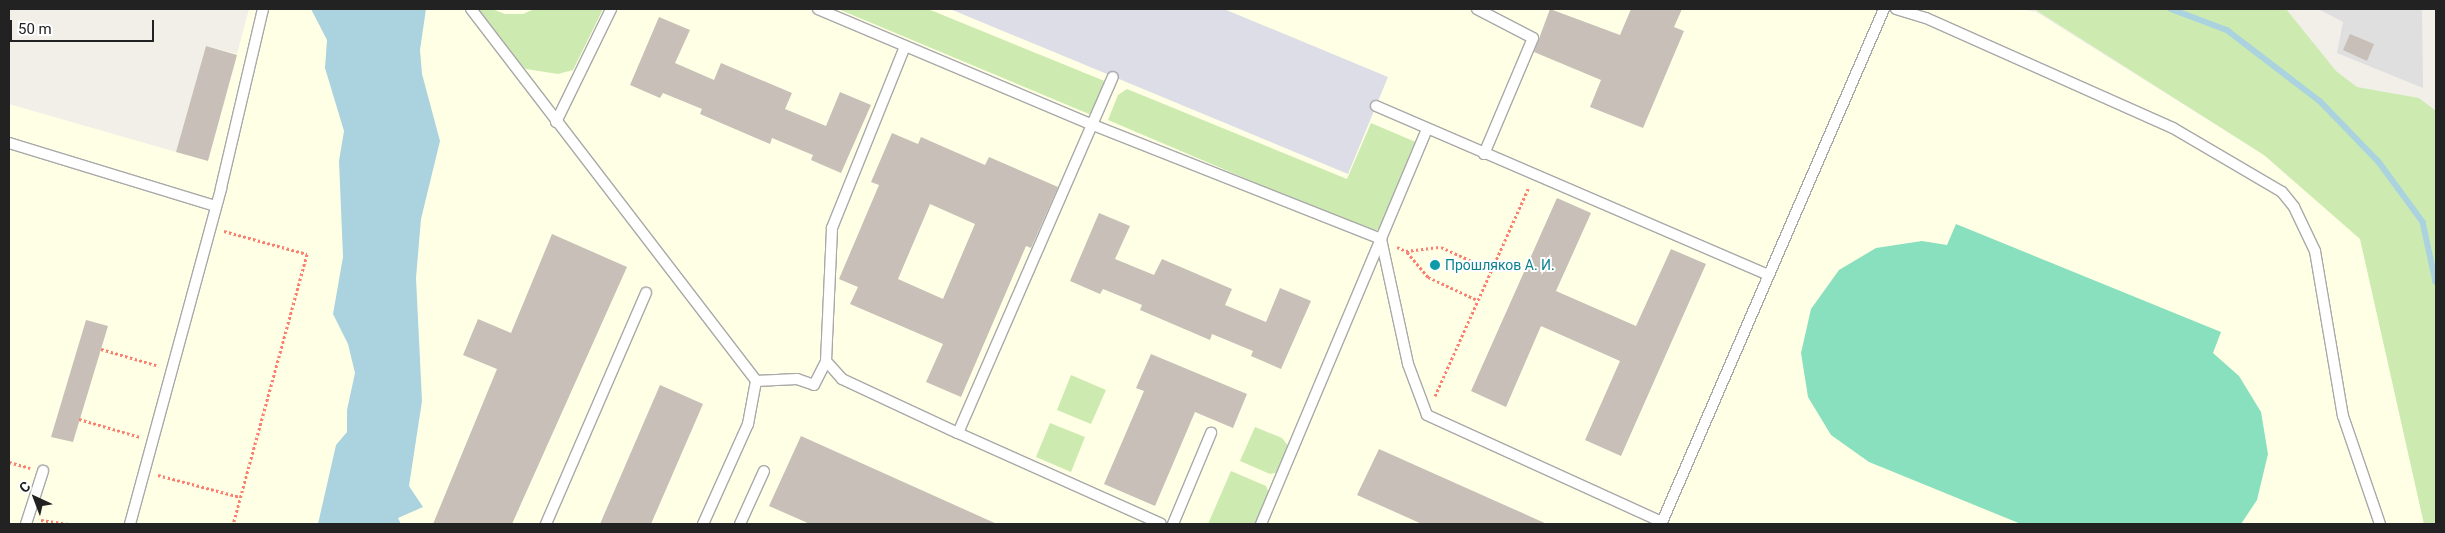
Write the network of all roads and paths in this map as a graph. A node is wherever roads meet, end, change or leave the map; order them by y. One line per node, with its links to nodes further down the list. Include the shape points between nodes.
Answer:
1 (263, 9): 17 (lane)
2 (471, 9): 11 (lane)
3 (611, 9): 11 (lane)
4 (818, 9): 8 (lane)
5 (1478, 9): 15 (lane, via 1533,38)
6 (1884, 9): 22 (lane)
7 (1896, 9): 48 (lane, via 1926,18 2173,128 2282,192 2294,207 2315,251 2343,416)
8 (905, 46): 12 (lane); 26 (lane, via 832,228)
9 (1113, 76): 12 (lane)
10 (1376, 106): 13 (lane)
11 (556, 122): 28 (lane)
12 (1093, 124): 19 (lane); 31 (lane)
13 (1427, 129): 15 (lane); 19 (lane)
14 (9, 143): 17 (lane)
15 (1484, 154): 16 (lane)
16 (1535, 176): 21 (path); 22 (lane)
17 (215, 206): 18 (lane)
18 (209, 228): 27 (lane); 38 (path, via 308,254)
19 (1380, 239): 20 (path); 29 (lane, via 1408,364); 47 (lane)
20 (1406, 251): 21 (path, via 1441,247); 24 (path, via 1428,277)
21 (1491, 270): 24 (path)
22 (1767, 274): 29 (lane, via 1662,522)
23 (646, 293): 42 (lane)
24 (1477, 300): 29 (path)
25 (101, 349): 27 (path)
26 (826, 361): 28 (lane, via 814,385 797,379); 31 (lane, via 842,379)
27 (172, 369): 33 (lane)
28 (756, 381): 43 (lane, via 748,424)
29 (1427, 415)
30 (79, 418): 33 (path)
31 (958, 433): 45 (lane)
32 (1211, 433): 46 (lane)
33 (153, 441): 37 (lane)
34 (9, 462): 35 (path)
35 (43, 471): 39 (lane)
36 (764, 471): 44 (lane)
37 (144, 472): 38 (path); 40 (lane)
38 (240, 496): 41 (path)
39 (26, 524)
40 (130, 524)
41 (233, 524)
42 (546, 524)
43 (703, 524)
44 (740, 524)
45 (1161, 524)
46 (1173, 524)
47 (1261, 524)
48 (2380, 524)

